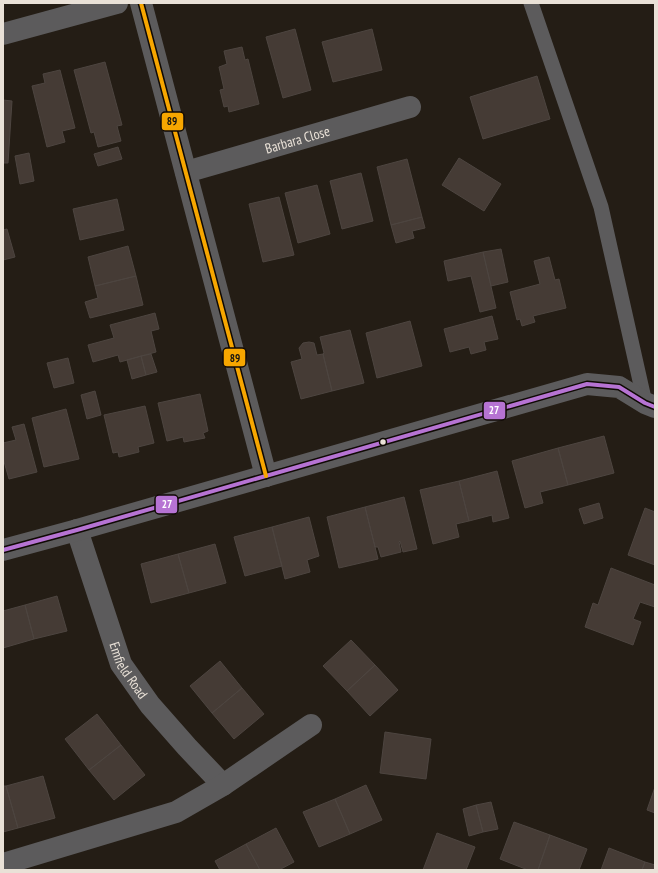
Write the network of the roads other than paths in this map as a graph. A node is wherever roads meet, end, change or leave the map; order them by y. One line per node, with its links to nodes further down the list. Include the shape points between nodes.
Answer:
1 (117, 3): 4 (street)
2 (141, 3): 6 (street)
3 (531, 3): 7 (lane, via 601,206)
4 (3, 34)
5 (410, 108): 6 (street, Barbara Close)
6 (186, 172): 8 (street)
7 (650, 405): 8 (street, via 619,387 587,384)
8 (266, 476): 9 (street)
9 (77, 530): 10 (street); 12 (street, Emfield Road, via 121,664 150,705)
10 (3, 550)
11 (311, 724): 12 (street)
12 (223, 785): 13 (street, via 176,812)
13 (3, 864)

